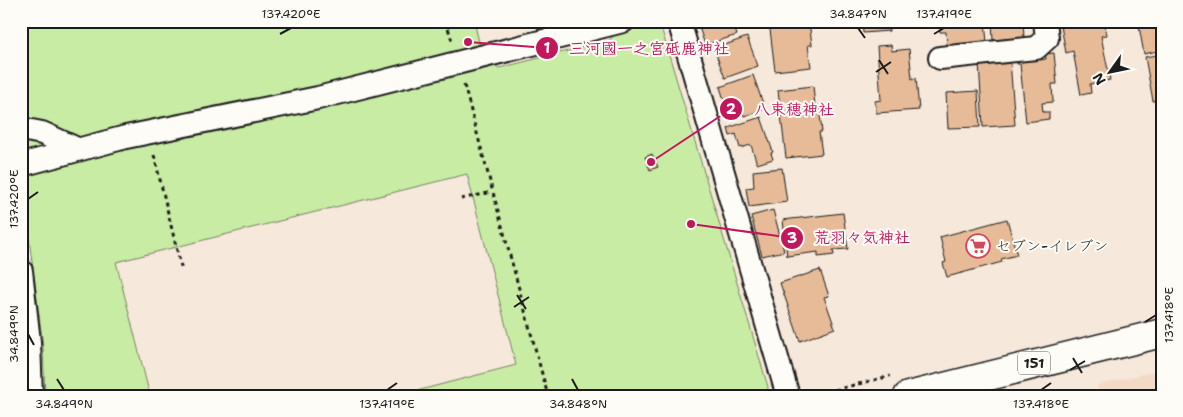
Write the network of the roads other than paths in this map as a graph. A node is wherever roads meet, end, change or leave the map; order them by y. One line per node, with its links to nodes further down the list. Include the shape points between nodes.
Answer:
1 (623, 21): 6 (street, via 318,98)
2 (679, 21): 11 (street)
3 (1046, 21): 4 (street, via 1047,38 1036,48)
4 (940, 58)
5 (21, 129): 6 (street, via 42,133)
6 (77, 149): 7 (street)
7 (21, 165)
8 (21, 271): 10 (street)
9 (1162, 333): 12 (highway, 151)
10 (31, 396)
11 (788, 396)
12 (908, 396)

